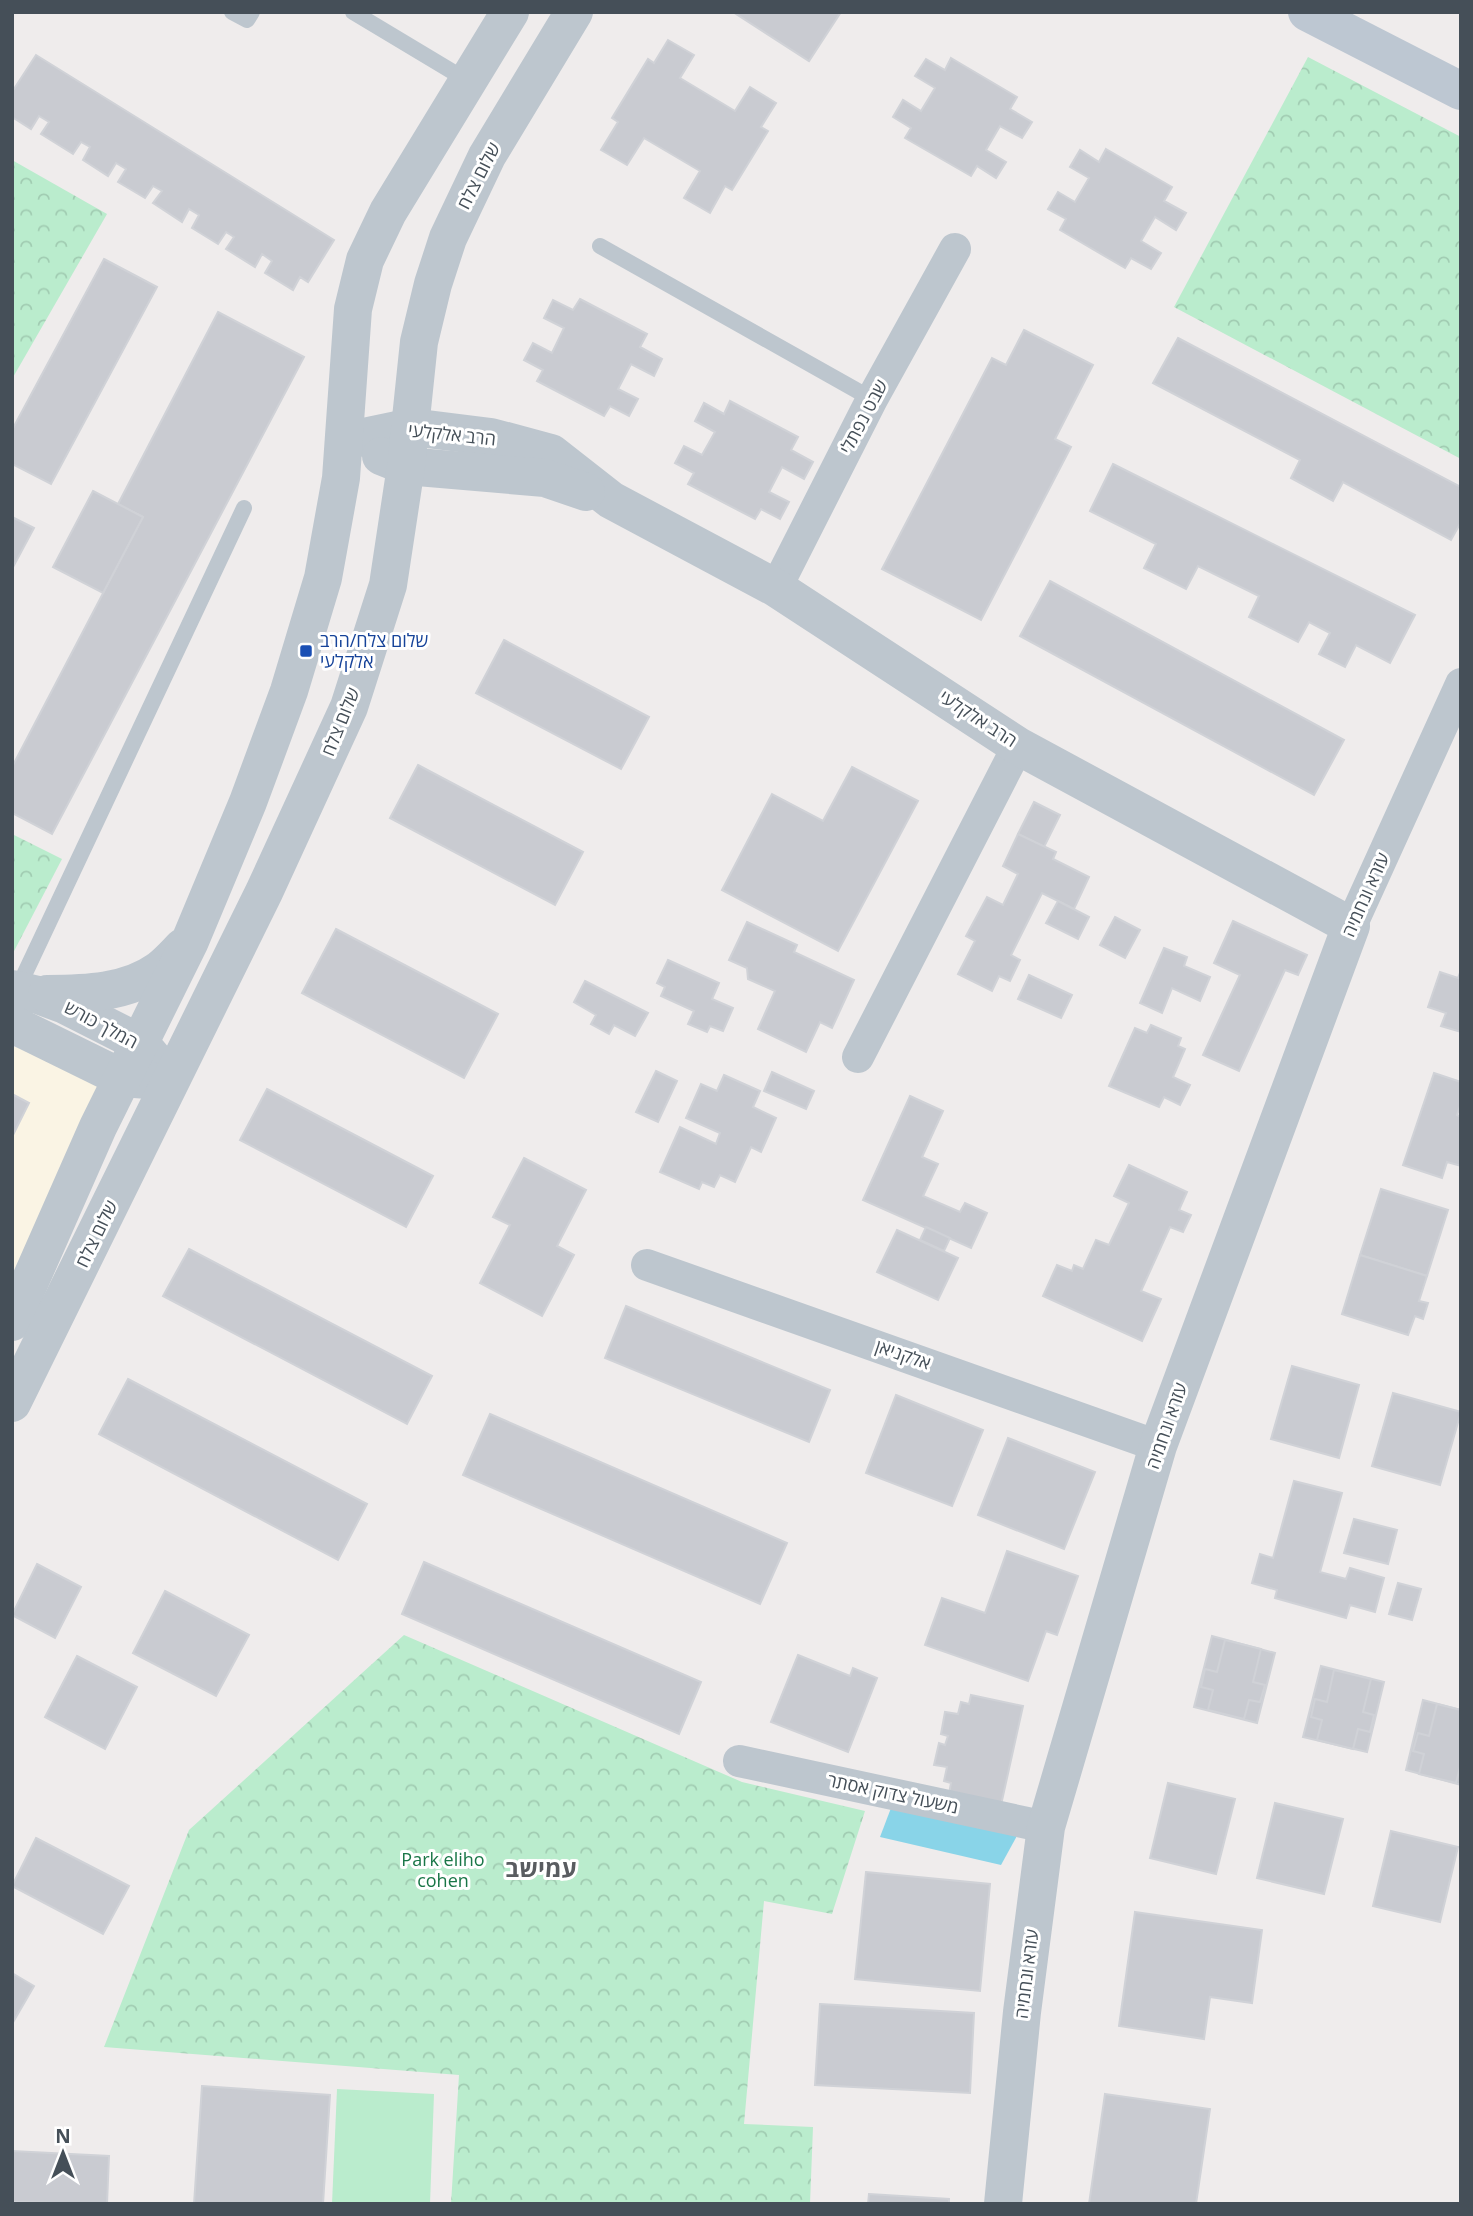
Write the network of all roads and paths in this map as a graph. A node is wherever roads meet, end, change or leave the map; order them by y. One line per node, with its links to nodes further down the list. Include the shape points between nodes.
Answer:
1 (232, 12): 2 (lane, via 247,20)
2 (252, 12)
3 (354, 12): 7 (lane)
4 (510, 12): 7 (street)
5 (574, 12): 12 (street, שלום צלח, via 487,156 448,238 419,342)
6 (1307, 12): 8 (main road)
7 (468, 81): 13 (street, via 388,212 365,260 353,309)
8 (1461, 91)
9 (600, 246): 11 (lane)
10 (955, 248): 11 (street, שבט נפתלי)
11 (873, 399): 17 (street, שבט נפתלי)
12 (411, 427): 13 (street, הרב אלקלעי); 14 (street, שלום צלח); 15 (street, הרב אלקלעי, via 491,437 551,453)
13 (344, 441): 14 (street, הרב אלקלעי); 21 (street, via 323,579 248,802)
14 (406, 466): 15 (street, הרב אלקלעי, via 545,478); 26 (street, שלום צלח, via 388,585 349,707)
15 (611, 500): 17 (street, הרב אלקלעי)
16 (244, 508): 22 (lane)
17 (776, 588): 19 (street, הרב אלקלעי)
18 (1461, 684): 20 (street, עזרא ונחמיה)
19 (1018, 746): 20 (street, הרב אלקלעי); 24 (street)
20 (1351, 926): 30 (street, עזרא ונחמיה)
21 (190, 941): 22 (street, via 159,970 128,985); 23 (street)
22 (20, 999): 23 (street, המלך כורש, via 65,1005); 25 (street, המלך כורש)
23 (139, 1043): 25 (street); 26 (street, המלך כורש)
24 (858, 1056)
25 (122, 1079): 26 (street, המלך כורש); 28 (street)
26 (172, 1081): 29 (street, שלום צלח)
27 (647, 1265): 30 (street, אלקניאן)
28 (12, 1322)
29 (12, 1403)
30 (1158, 1446): 32 (street, עזרא ונחמיה)
31 (739, 1761): 32 (street, משעול צדוק אסתר)
32 (1046, 1827): 33 (street, עזרא ונחמיה)
33 (1003, 2204)

